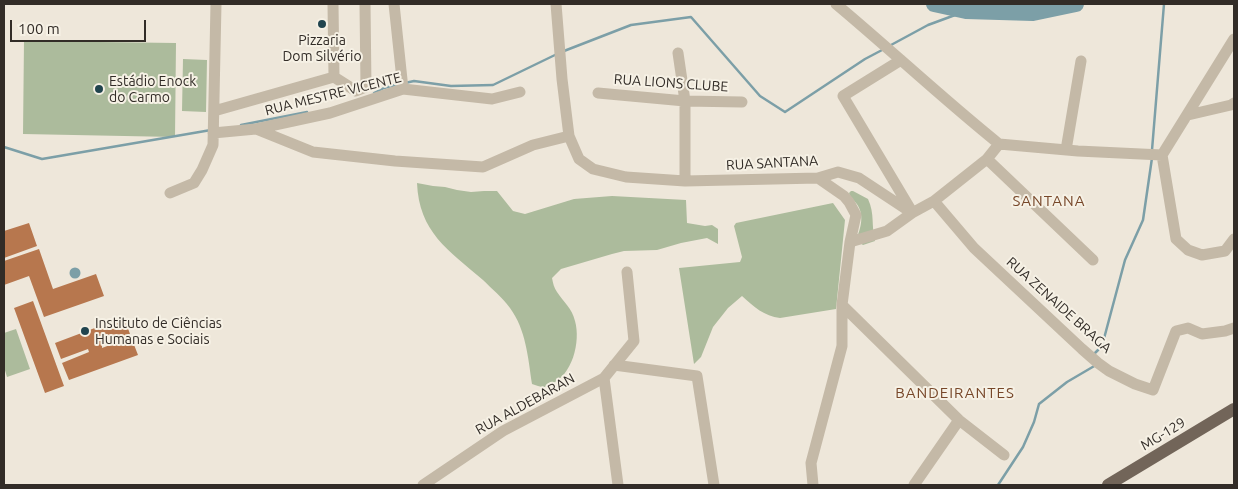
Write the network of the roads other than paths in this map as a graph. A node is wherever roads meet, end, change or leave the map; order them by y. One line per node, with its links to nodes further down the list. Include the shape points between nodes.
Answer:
1 (216, 4): 19 (street)
2 (333, 4): 11 (street)
3 (365, 4): 11 (street, via 366,88 356,91)
4 (394, 4): 12 (street)
5 (556, 4): 21 (street, RUA SANTANA)
6 (836, 4): 9 (street)
7 (1234, 39): 18 (street)
8 (678, 53): 15 (street)
9 (901, 60): 23 (street); 31 (street, via 843,96)
10 (1081, 61): 24 (street)
11 (334, 77): 19 (street)
12 (403, 89): 13 (street, RUA MESTRE VICENTE, via 492,99); 20 (street, RUA MESTRE VICENTE, via 330,113)
13 (520, 92)
14 (598, 93): 15 (street, RUA LIONS CLUBE)
15 (684, 101): 16 (street, RUA LIONS CLUBE); 28 (street)
16 (742, 102)
17 (1234, 103): 18 (street)
18 (1188, 114): 25 (street)
19 (213, 116): 22 (street)
20 (256, 129): 21 (street, via 313,152 483,167 533,145); 22 (street, RUA MESTRE VICENTE)
21 (569, 136): 28 (street, RUA SANTANA, via 579,159 593,169 626,177)
22 (213, 139): 29 (street, via 194,183)
23 (999, 144): 24 (street); 26 (street)
24 (1066, 150): 25 (street)
25 (1162, 155): 32 (street, via 1176,239 1188,250 1202,255 1225,251)
26 (988, 159): 30 (street); 34 (street)
27 (818, 178): 28 (street, RUA SANTANA); 31 (street, RUA SANTANA, via 838,172 859,178); 33 (street, via 844,196 856,215)
28 (685, 181)
29 (170, 193)
30 (934, 201): 31 (street); 37 (street, RUA ZENAIDE BRAGA, via 974,248 1098,364 1135,384 1154,390 1176,331 1188,328 1202,334)
31 (912, 213): 33 (street, via 887,231)
32 (1234, 239)
33 (850, 242): 36 (street)
34 (1093, 260)
35 (626, 272): 38 (street, RUA ALDEBARAN, via 634,341)
36 (842, 304): 41 (street); 46 (street, via 842,346 811,463)
37 (1234, 328)
38 (614, 365): 39 (street, RUA ALDEBARAN); 45 (street, via 696,376)
39 (604, 378): 43 (street, RUA ALDEBARAN, via 503,431); 44 (street)
40 (1234, 408): 48 (main road, MG-129 / MG-129)
41 (959, 420): 42 (street); 47 (street)
42 (1004, 455)
43 (423, 485)
44 (618, 485)
45 (714, 485)
46 (813, 485)
47 (914, 485)
48 (1108, 485)

